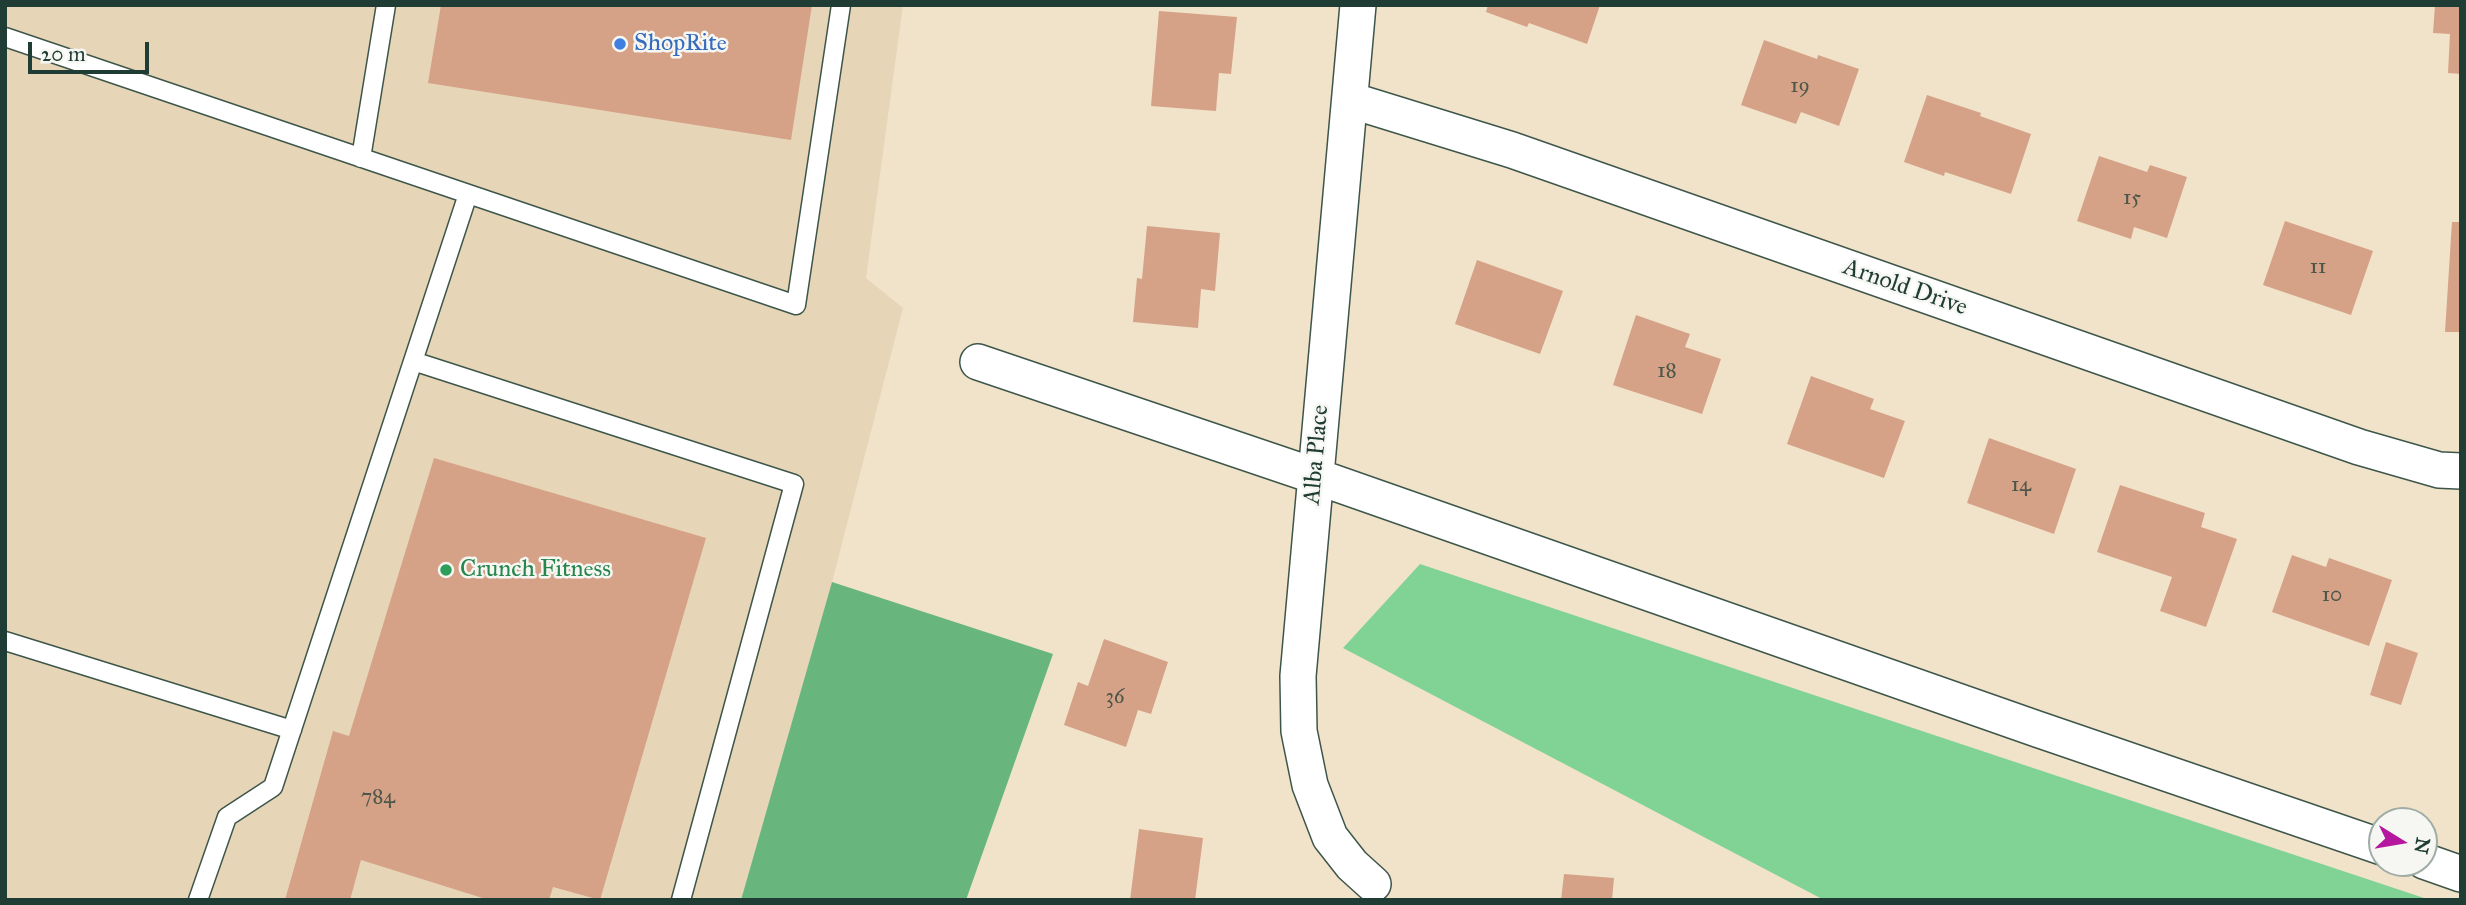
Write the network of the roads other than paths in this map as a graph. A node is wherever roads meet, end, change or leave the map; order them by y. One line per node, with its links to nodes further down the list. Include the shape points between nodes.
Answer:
1 (386, 5): 6 (lane)
2 (841, 5): 7 (lane, via 796,305)
3 (1358, 5): 5 (street, Alba Place)
4 (5, 37): 6 (lane)
5 (1350, 100): 10 (street, Arnold Drive, via 1512,150 2359,447 2439,470); 11 (street, Alba Place)
6 (360, 158): 7 (lane)
7 (468, 194): 8 (lane)
8 (413, 361): 13 (lane); 19 (lane, via 794,484)
9 (978, 362): 11 (street)
10 (2461, 471)
11 (1315, 476): 14 (street); 17 (street, Alba Place, via 1298,676 1299,731 1310,785 1329,836)
12 (5, 640): 13 (lane)
13 (292, 730): 18 (lane, via 273,787 227,817)
14 (2368, 842)
15 (2438, 866): 16 (street)
16 (2461, 874)
17 (1373, 884)
18 (198, 900)
19 (681, 900)

